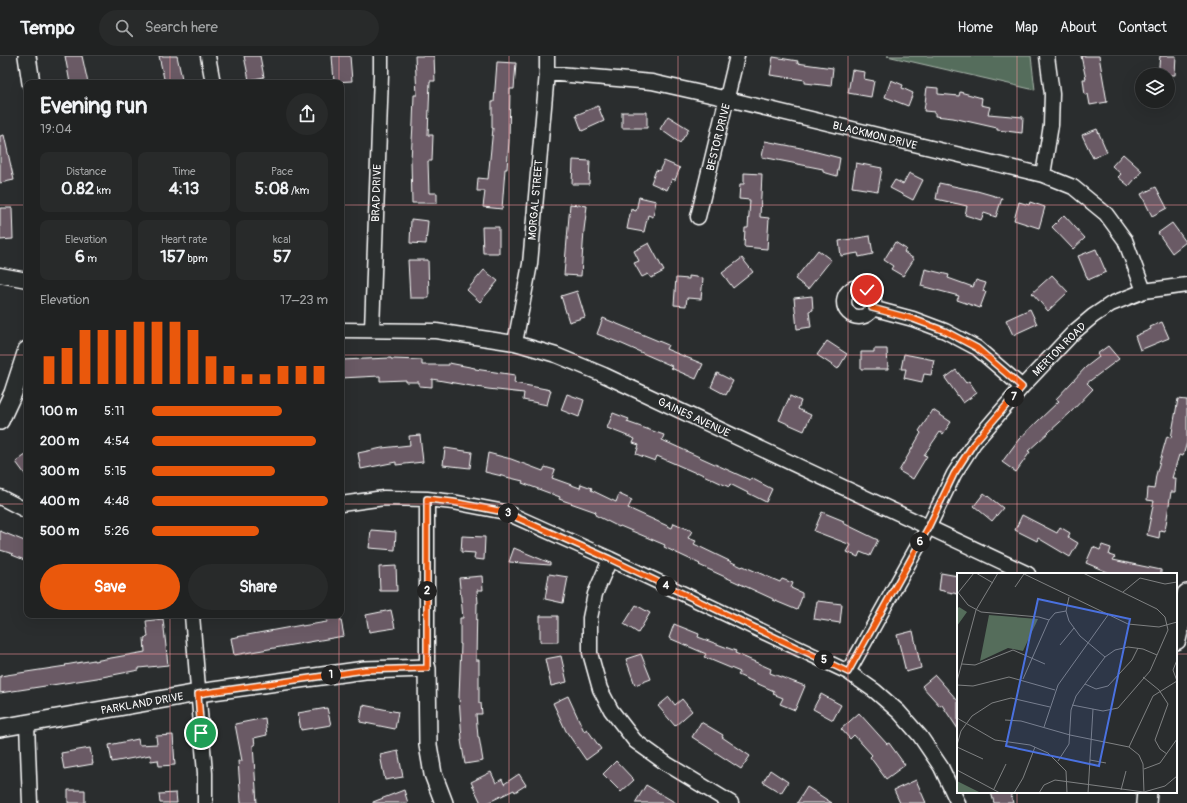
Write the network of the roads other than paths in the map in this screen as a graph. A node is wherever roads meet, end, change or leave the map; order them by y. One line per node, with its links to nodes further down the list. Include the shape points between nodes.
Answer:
1 (26, 56): 8 (street)
2 (208, 56): 9 (street)
3 (381, 56): 19 (street, BRAD DRIVE)
4 (547, 56): 7 (street, MORGAL STREET)
5 (737, 56): 10 (street, BESTOR DRIVE)
6 (1047, 56): 11 (street, via 1052,94 1051,125)
7 (547, 73): 10 (street, BLACKMON DRIVE, via 652,82); 20 (street, MORGAL STREET, via 530,264)
8 (30, 80)
9 (212, 80)
10 (728, 99): 11 (street, BLACKMON DRIVE); 12 (street, BESTOR DRIVE)
11 (1043, 175): 16 (street, BLACKMON DRIVE, via 1073,186 1106,214 1125,240)
12 (698, 217)
13 (0, 275): 14 (street)
14 (24, 279)
15 (1187, 286): 16 (street, MERTON ROAD)
16 (1144, 291): 22 (street, MERTON ROAD, via 1110,304 1093,316 1074,332)
17 (872, 308): 22 (street, via 945,331 977,348)
18 (344, 330): 19 (street, GAINES AVENUE)
19 (372, 330): 20 (street, GAINES AVENUE, via 436,331)
20 (515, 343): 28 (street, GAINES AVENUE, via 556,355 604,374)
21 (24, 359): 23 (street)
22 (1022, 387): 28 (street, MERTON ROAD, via 974,443 954,474)
23 (0, 421)
24 (0, 496): 27 (street)
25 (427, 499): 26 (street, via 384,498); 29 (street, via 504,512); 34 (street)
26 (344, 504)
27 (24, 509)
28 (928, 528): 30 (street, GAINES AVENUE); 35 (street, MERTON ROAD)
29 (610, 559): 35 (street); 43 (street, via 595,594 590,618 590,654 600,689 611,710 635,740 667,764)
30 (1026, 573)
31 (1187, 594): 33 (main road)
32 (192, 618): 36 (street)
33 (1177, 631)
34 (427, 668): 36 (street, PARKLAND DRIVE, via 365,670); 42 (street, via 428,744 433,774)
35 (848, 672): 44 (street, via 900,712 941,767)
36 (198, 694): 37 (street, PARKLAND DRIVE); 41 (street)
37 (27, 724): 38 (street, PARKLAND DRIVE); 40 (street)
38 (0, 728)
39 (1147, 793): 45 (main road)
40 (30, 803)
41 (205, 803)
42 (444, 803)
43 (731, 803)
44 (958, 803)
45 (1146, 803)

